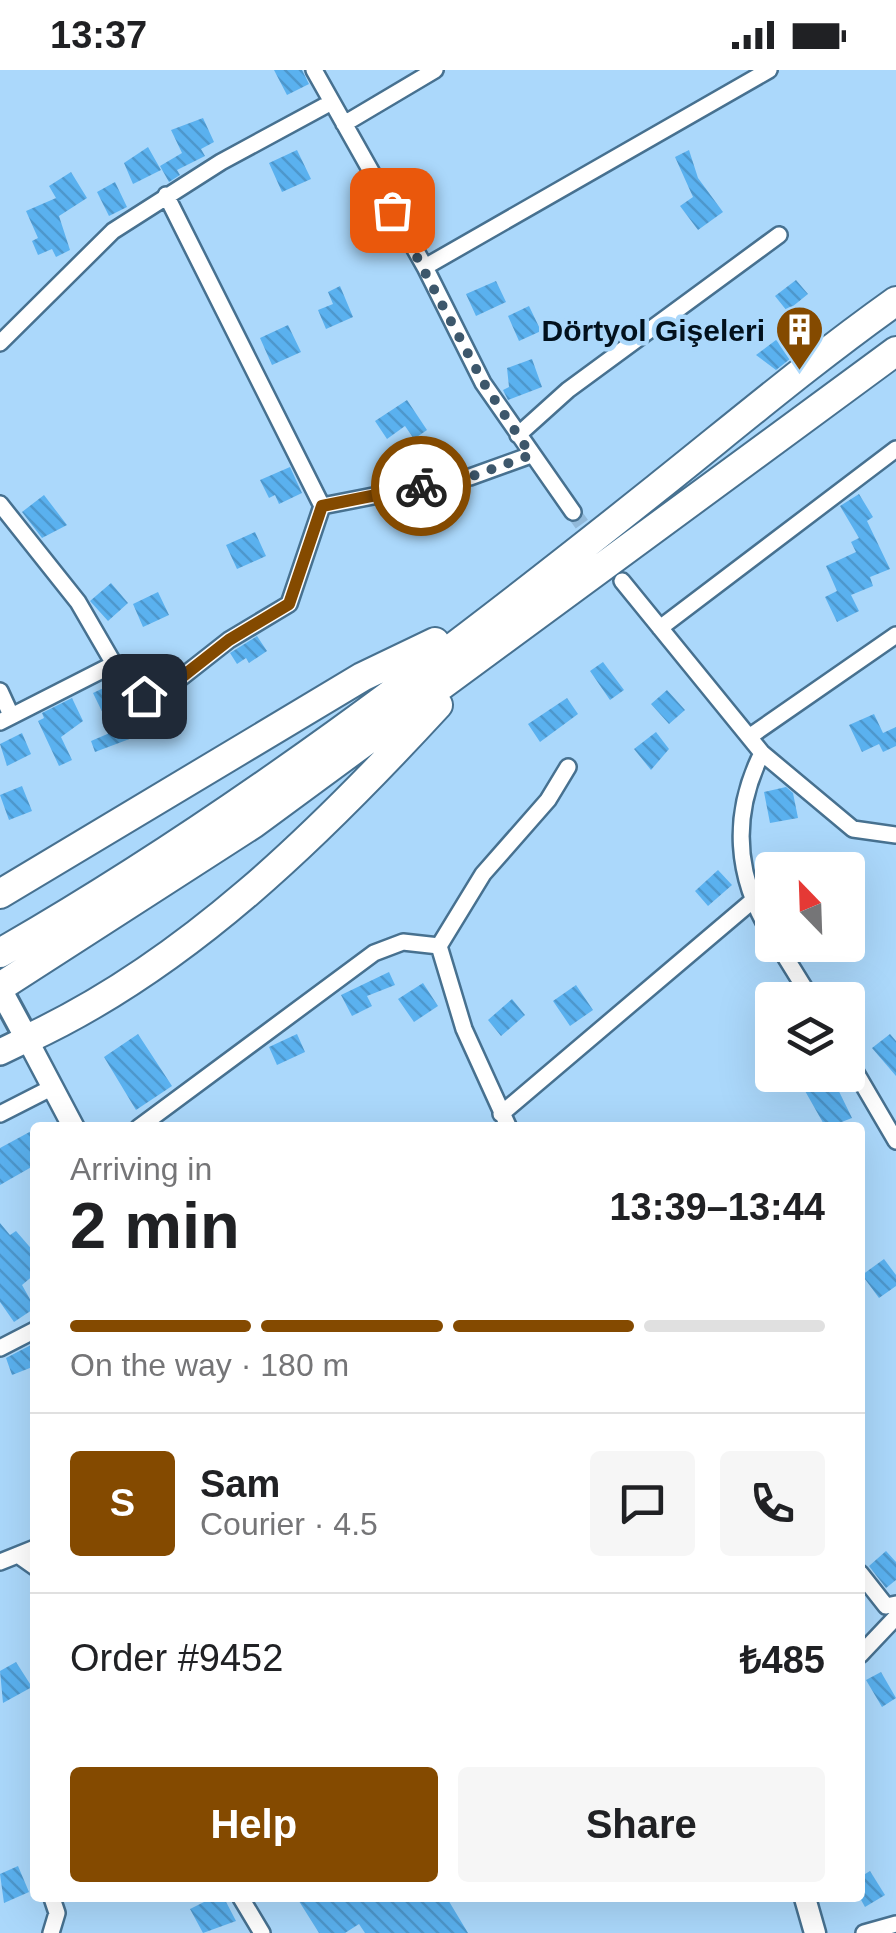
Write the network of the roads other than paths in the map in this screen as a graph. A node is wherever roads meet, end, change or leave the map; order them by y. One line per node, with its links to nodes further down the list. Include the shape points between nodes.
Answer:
1 (314, 70): 4 (street)
2 (435, 70): 5 (street)
3 (769, 70): 8 (street)
4 (330, 103): 5 (street); 6 (street)
5 (344, 124): 8 (street)
6 (166, 195): 10 (street, via 113,232); 16 (street)
7 (779, 236): 12 (street, via 568,390)
8 (425, 267): 12 (street)
9 (896, 302): 19 (highway)
10 (0, 343)
11 (896, 352): 20 (highway)
12 (518, 435): 14 (street)
13 (896, 449): 21 (street)
14 (531, 455): 16 (street, via 470,477); 17 (street)
15 (0, 504): 23 (street, via 78,602)
16 (322, 506): 23 (street, via 289,604 159,695 144,696)
17 (573, 512)
18 (622, 581): 21 (street)
19 (523, 591): 30 (highway, via 362,677); 34 (highway, via 233,806)
20 (546, 612): 35 (highway, via 253,824); 36 (highway, via 160,964)
21 (660, 628): 26 (street)
22 (896, 635): 26 (street)
23 (114, 664): 25 (street)
24 (0, 691): 25 (street)
25 (6, 718)
26 (749, 737): 27 (street)
27 (762, 753): 29 (street, via 853,829); 31 (street, via 739,825)
28 (568, 767): 33 (street, via 483,874)
29 (896, 835)
30 (0, 894)
31 (752, 902): 32 (street); 41 (street)
32 (755, 907)
33 (439, 946): 41 (street, via 464,1029); 43 (street, via 403,942 374,953)
34 (8, 948)
35 (0, 988): 36 (main road)
36 (28, 1040): 37 (highway); 38 (street)
37 (0, 1052)
38 (53, 1087): 40 (street); 42 (street)
39 (865, 1088): 44 (street)
40 (0, 1114)
41 (505, 1121)
42 (71, 1122)
43 (146, 1122)
44 (896, 1140)
45 (30, 1333): 46 (street)
46 (0, 1348)
47 (30, 1550): 48 (street)
48 (18, 1555): 49 (street); 50 (street)
49 (0, 1562)
50 (30, 1563)
51 (865, 1579): 52 (street, via 886,1606)
52 (896, 1604)
53 (896, 1617): 54 (street)
54 (865, 1650)
55 (53, 1902): 59 (street)
56 (243, 1902): 60 (street)
57 (806, 1902): 61 (street)
58 (896, 1924): 62 (street)
59 (51, 1933)
60 (262, 1933)
61 (814, 1933)
62 (864, 1933)

